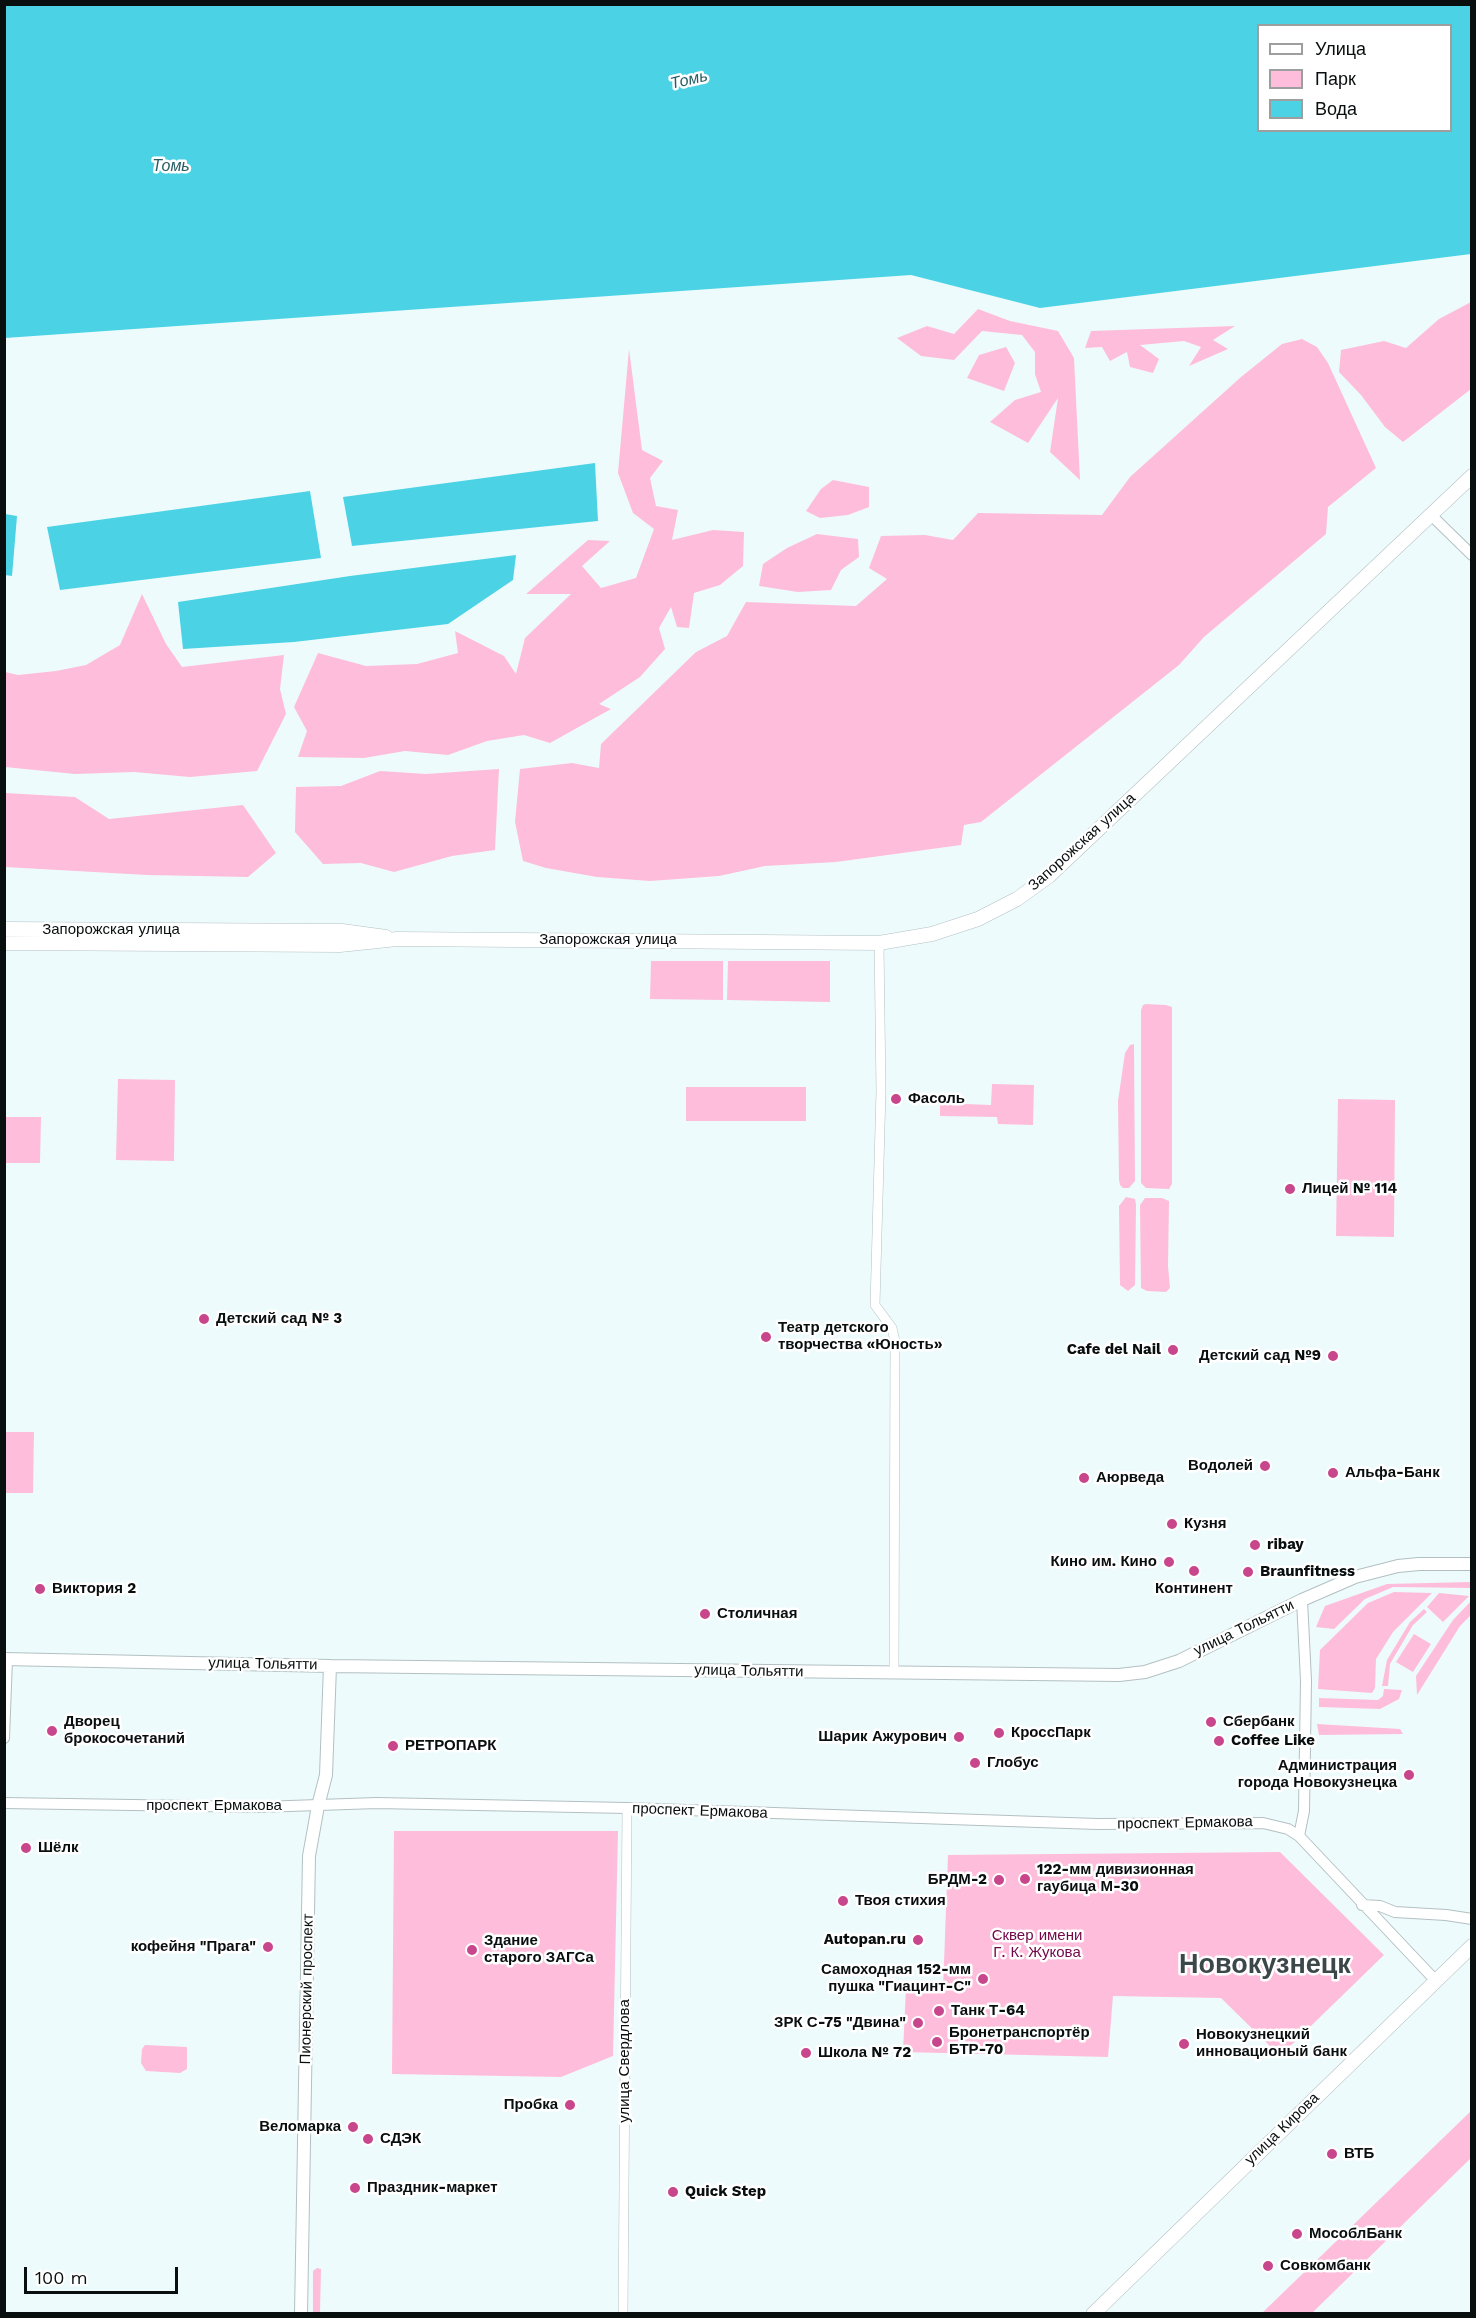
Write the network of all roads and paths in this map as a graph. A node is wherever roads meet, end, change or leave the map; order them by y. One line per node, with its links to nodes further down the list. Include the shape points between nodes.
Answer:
1 (1472, 476): 2 (main road, Запорожская улица)
2 (1430, 514): 3 (street); 7 (main road, Запорожская улица, via 1049,876 1017,899 978,919 932,934)
3 (1472, 555)
4 (4, 929): 5 (main road, Запорожская улица, via 342,931)
5 (397, 939): 6 (main road, Запорожская улица, via 340,945); 7 (main road, Запорожская улица)
6 (4, 943)
7 (879, 943): 12 (street, via 882,1091 875,1305 892,1328 895,1341)
8 (1472, 1564): 9 (main road, улица Тольятти, via 1398,1566 1355,1577)
9 (1302, 1600): 12 (main road, улица Тольятти, via 1179,1661 1145,1672); 17 (street, via 1306,1681 1304,1811)
10 (6, 1659): 11 (main road, улица Тольятти); 13 (street)
11 (330, 1666): 12 (main road, улица Тольятти); 15 (main road, Пионерский проспект, via 328,1752)
12 (894, 1673)
13 (4, 1738)
14 (4, 1803): 15 (street, проспект Ермакова)
15 (318, 1806): 16 (street, проспект Ермакова, via 376,1803); 22 (main road, Пионерский проспект, via 309,1856)
16 (627, 1808): 17 (street, проспект Ермакова, via 1097,1824 1263,1822); 23 (street, улица Свердлова)
17 (1299, 1836): 18 (street, проспект Ермакова)
18 (1362, 1905): 19 (street); 21 (street, проспект Ермакова)
19 (1472, 1919)
20 (1472, 1946): 21 (main road, улица Кирова)
21 (1436, 1981): 24 (main road, улица Кирова)
22 (301, 2313)
23 (623, 2313)
24 (1093, 2313)

